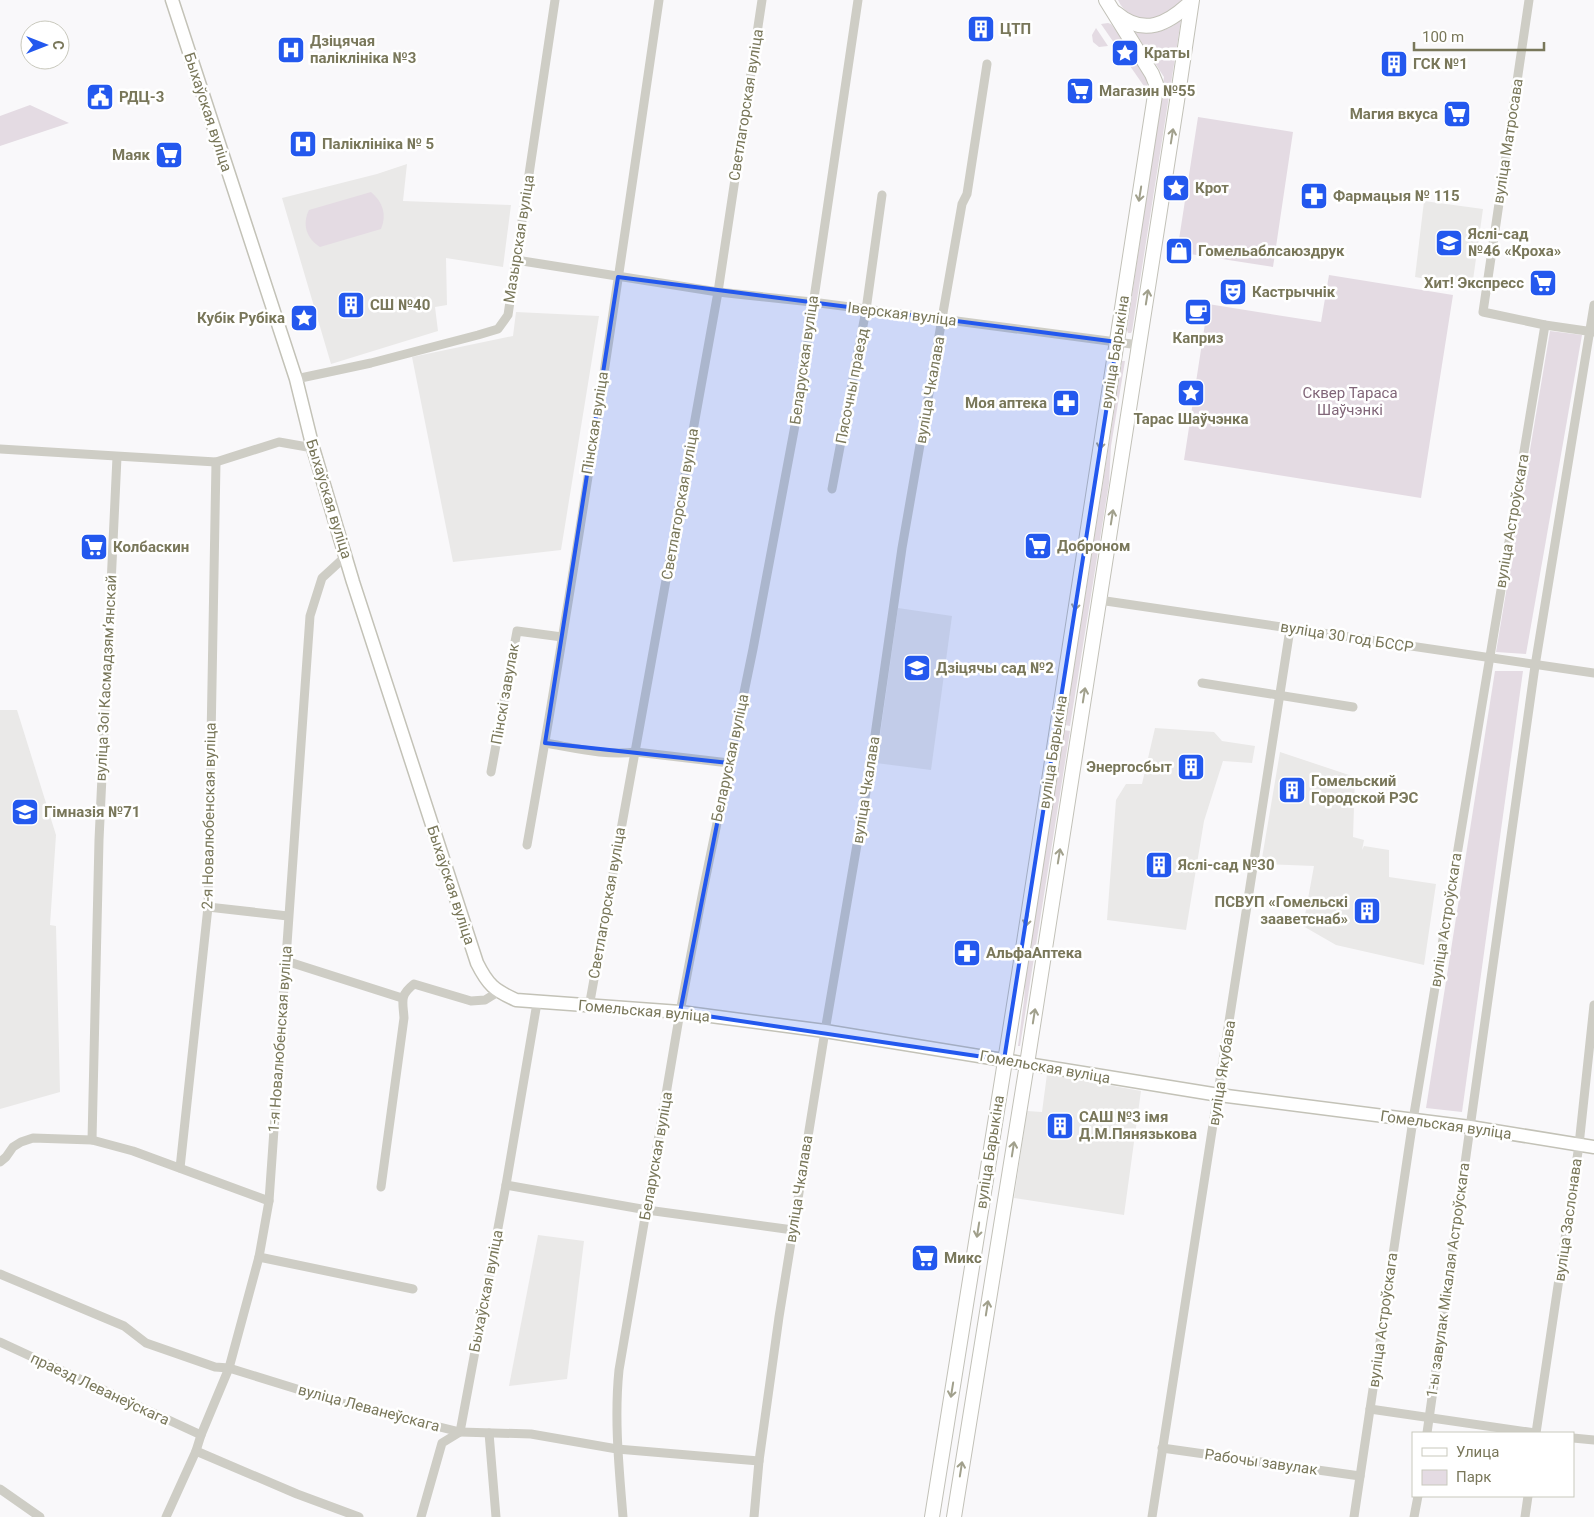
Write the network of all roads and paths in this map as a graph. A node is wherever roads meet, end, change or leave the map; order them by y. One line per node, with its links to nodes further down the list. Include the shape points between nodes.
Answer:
1 (172, 0): 22 (main road, Быхаўская вуліца)
2 (555, 0): 11 (street, Мазырская вуліца)
3 (659, 0): 12 (street, Пінская вуліца)
4 (762, 0): 13 (street, Светлагорская вуліца)
5 (858, 0): 14 (street, Беларуская вуліца)
6 (1529, 0): 18 (street, вуліца Матросава, via 1482,312)
7 (1192, 1): 8 (main road, via 1180,13 1157,25 1144,26 1122,19); 21 (main road, вуліца Барыкіна, one-way to 7)
8 (1109, 5): 20 (main road, вуліца Барыкіна, one-way to 20, via 1156,84)
9 (986, 64): 17 (street, вуліца Чкалава, via 967,194 962,204)
10 (882, 195): 16 (street, Пясочны праезд)
11 (516, 260): 12 (street, Іверская вуліца); 22 (street, Мазырская вуліца, via 508,315 498,329)
12 (618, 277): 13 (street, Іверская вуліца); 31 (street, Пінская вуліца)
13 (718, 292): 14 (street, Іверская вуліца); 39 (street, Светлагорская вуліца)
14 (812, 302): 16 (street, Іверская вуліца); 40 (street, Беларуская вуліца, via 796,420)
15 (1594, 305): 19 (street)
16 (866, 310): 17 (street, Іверская вуліца); 27 (street, Пясочны праезд)
17 (943, 320): 20 (street, Іверская вуліца); 52 (street, вуліца Чкалава, via 902,548 871,763)
18 (1545, 325): 19 (street); 32 (street, вуліца Астроўскага)
19 (1592, 332): 33 (street)
20 (1117, 342): 21 (street, Іверская вуліца); 53 (main road, вуліца Барыкіна, one-way to 53)
21 (1139, 345): 29 (main road, вуліца Барыкіна, one-way to 21)
22 (296, 379): 23 (main road, Быхаўская вуліца)
23 (312, 448): 26 (street, via 280,442); 28 (main road, Быхаўская вуліца)
24 (0, 449): 25 (street)
25 (117, 457): 26 (street); 58 (street, вуліца Зоі Касмадзямʼянскай, via 99,840)
26 (216, 462): 43 (street, 2-я Новалюбенская вуліца)
27 (832, 489)
28 (346, 556): 44 (street, 1-я Новалюбенская вуліца, via 322,578 310,616); 46 (main road, Быхаўская вуліца, via 477,963 486,980)
29 (1099, 600): 30 (street, вуліца 30 год БССР); 54 (main road, вуліца Барыкіна, one-way to 29)
30 (1290, 629): 32 (street, вуліца 30 год БССР); 36 (street, вуліца Якубава)
31 (562, 637): 38 (street, Пінская вуліца); 41 (street, Пінскі завулак, via 517,631)
32 (1488, 659): 33 (street, вуліца 30 год БССР); 56 (street, вуліца Астроўскага)
33 (1534, 666): 34 (street, вуліца 30 год БССР); 57 (street)
34 (1594, 673)
35 (1202, 683): 36 (street)
36 (1280, 694): 37 (street); 55 (street, вуліца Якубава)
37 (1353, 707)
38 (545, 743): 39 (street, via 623,754); 42 (street, Пінская вуліца)
39 (636, 752): 40 (street); 50 (street, Светлагорская вуліца)
40 (730, 763): 51 (street, Беларуская вуліца)
41 (491, 772)
42 (527, 845)
43 (208, 907): 44 (street); 62 (street, 2-я Новалюбенская вуліца)
44 (288, 916): 45 (street, 1-я Новалюбенская вуліца)
45 (286, 961): 47 (street); 65 (street, 1-я Новалюбенская вуліца)
46 (498, 991): 47 (street, via 485,1000 470,1001 414,984); 48 (main road, Гомельская вуліца, via 516,1000)
47 (402, 998): 64 (street, via 404,1018)
48 (537, 1003): 50 (main road, Гомельская вуліца); 63 (street, Быхаўская вуліца)
49 (1594, 1005): 59 (street, вуліца Заслонава)
50 (589, 1007): 51 (main road, Гомельская вуліца)
51 (680, 1012): 52 (main road, Гомельская вуліца); 66 (street, Беларуская вуліца)
52 (825, 1031): 53 (main road, Гомельская вуліца); 67 (street, вуліца Чкалава)
53 (1004, 1060): 54 (main road, Гомельская вуліца); 98 (main road, вуліца Барыкіна, one-way to 98)
54 (1027, 1064): 55 (main road, Гомельская вуліца); 99 (main road, вуліца Барыкіна, one-way to 54)
55 (1218, 1095): 56 (main road, Гомельская вуліца); 83 (street, вуліца Якубава)
56 (1413, 1120): 57 (main road, Гомельская вуліца); 73 (street, вуліца Астроўскага)
57 (1470, 1127): 59 (main road, Гомельская вуліца); 74 (street, 1-ы завулак Мікалая Астроўскага)
58 (92, 1140): 61 (street, via 33,1138 13,1147); 62 (street)
59 (1578, 1145): 60 (main road, Гомельская вуліца); 78 (street, вуліца Заслонава)
60 (1594, 1147)
61 (0, 1162)
62 (180, 1168): 65 (street)
63 (506, 1185): 66 (street); 75 (street, Быхаўская вуліца)
64 (381, 1187)
65 (269, 1201): 68 (street, 1-я Новалюбенская вуліца)
66 (647, 1210): 67 (street); 84 (street, Беларуская вуліца, via 619,1370)
67 (793, 1230): 86 (street, вуліца Чкалава)
68 (259, 1257): 70 (street); 72 (street, 1-я Новалюбенская вуліца)
69 (0, 1274): 72 (street, вуліца Леванеўскага, via 124,1326 146,1343 215,1367)
70 (414, 1288)
71 (0, 1342): 80 (street, праезд Леванеўскага)
72 (229, 1368): 75 (street, вуліца Леванеўскага, via 342,1402); 80 (street, 1-я Новалюбенская вуліца)
73 (1370, 1409): 74 (street); 87 (street, вуліца Астроўскага)
74 (1429, 1418): 76 (street, 1-ы завулак Мікалая Астроўскага); 77 (street)
75 (460, 1432): 79 (street, вуліца Леванеўскага); 94 (street, via 442,1443)
76 (1427, 1432)
77 (1529, 1432)
78 (1536, 1432)
79 (489, 1433): 84 (street, вуліца Леванеўскага, via 532,1434); 95 (street)
80 (201, 1435): 85 (street, 1-я Новалюбенская вуліца)
81 (1574, 1438): 82 (street)
82 (1594, 1440)
83 (1162, 1448): 87 (street, Рабочы завулак); 100 (street, вуліца Якубава)
84 (617, 1449): 86 (street, вуліца Леванеўскага); 96 (street, Беларуская вуліца)
85 (196, 1451): 92 (street, 1-я Новалюбенская вуліца); 93 (street)
86 (759, 1461): 97 (street, вуліца Чкалава)
87 (1360, 1476): 101 (street, вуліца Астроўскага)
88 (0, 1489): 91 (street)
89 (1418, 1497): 102 (street)
90 (1528, 1497): 103 (street)
91 (40, 1517)
92 (166, 1517)
93 (359, 1517)
94 (421, 1517)
95 (496, 1517)
96 (623, 1517)
97 (754, 1517)
98 (932, 1517)
99 (954, 1517)
100 (1152, 1517)
101 (1354, 1517)
102 (1414, 1517)
103 (1525, 1517)

